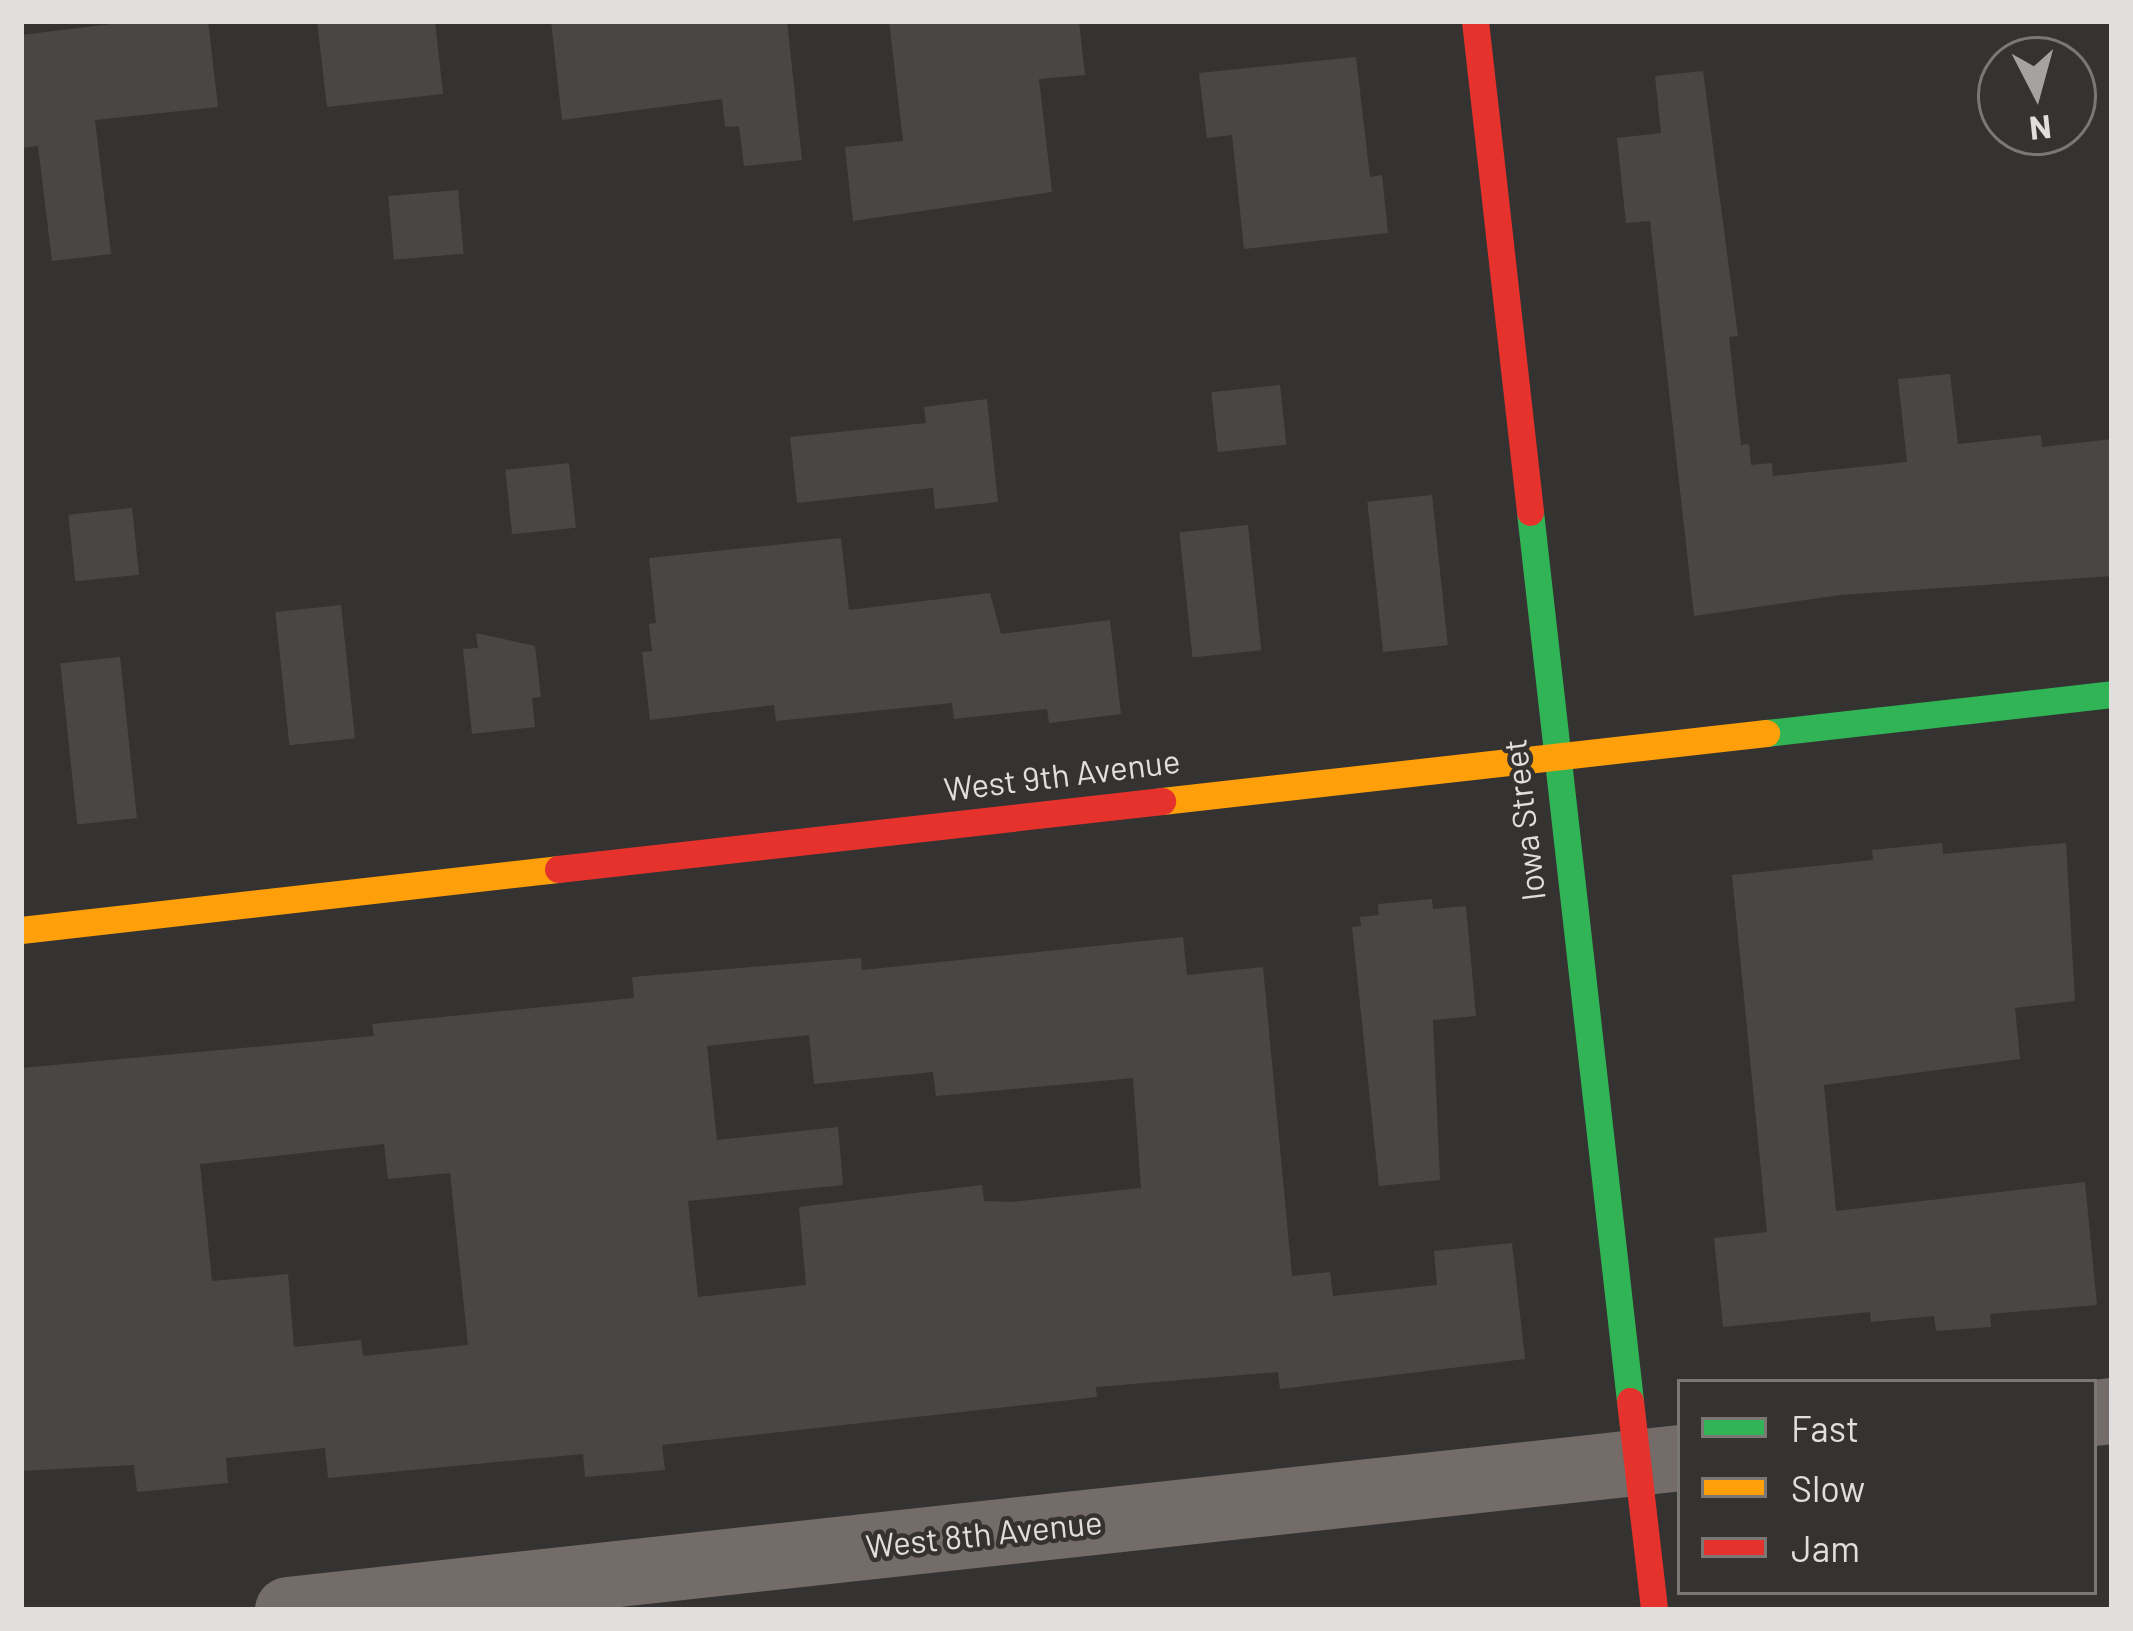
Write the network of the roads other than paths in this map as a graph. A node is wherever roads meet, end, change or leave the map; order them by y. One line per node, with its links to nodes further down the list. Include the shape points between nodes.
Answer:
1 (1474, 21): 3 (main road, Iowa Street)
2 (2112, 694): 3 (main road, West 9th Avenue)
3 (1552, 755): 4 (main road, West 9th Avenue); 5 (main road, Iowa Street)
4 (21, 930)
5 (1658, 1461): 6 (street, West 8th Avenue); 7 (main road, Iowa Street)
6 (288, 1610)
7 (1654, 1610)

